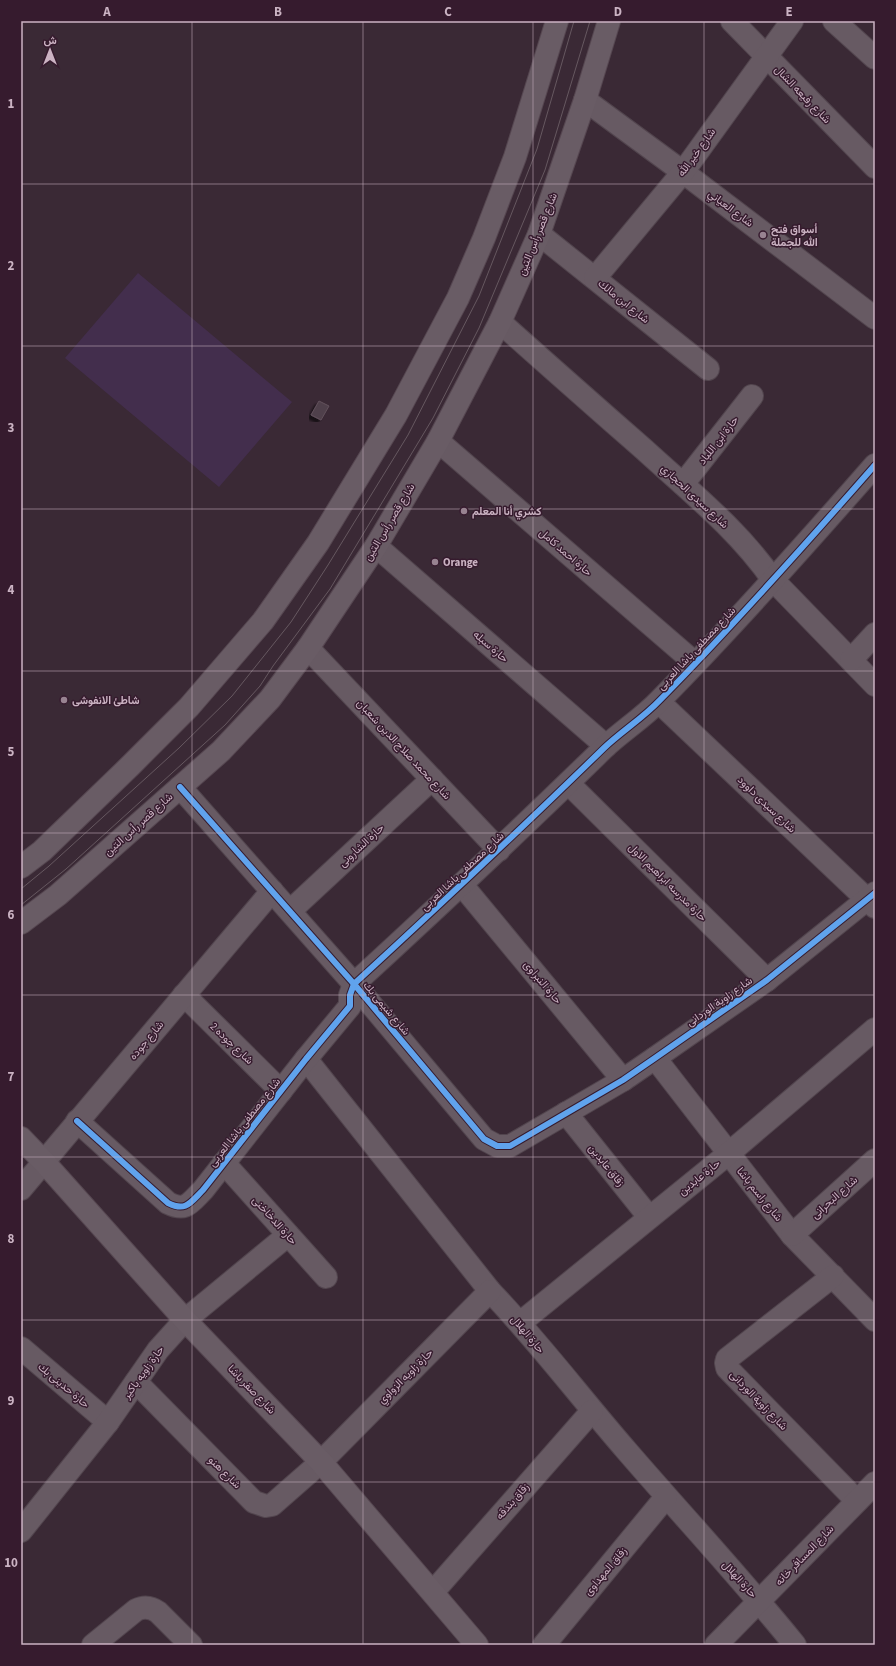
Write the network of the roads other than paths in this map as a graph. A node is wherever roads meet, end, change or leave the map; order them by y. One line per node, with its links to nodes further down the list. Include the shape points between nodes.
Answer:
1 (557, 21): 33 (main road, via 515,158 458,298 396,415 318,543 263,621 189,707 42,851)
2 (609, 21): 8 (main road, شارع قصر رأس التين)
3 (732, 21): 6 (street, شارع رفيعه الشال)
4 (792, 21): 6 (street, شارع خير الله)
5 (834, 21): 7 (street)
6 (766, 55): 9 (street, شارع رفيعه الشال); 10 (street, شارع خير الله)
7 (875, 58)
8 (585, 100): 10 (street, شارع العياني); 11 (main road, شارع قصر رأس التين)
9 (875, 167)
10 (683, 172): 12 (street, شارع خير الله); 13 (street, شارع العياني)
11 (539, 234): 12 (street, شارع ابن مالك); 14 (main road, شارع قصر رأس التين)
12 (595, 278): 15 (street, شارع ابن مالك)
13 (875, 318)
14 (500, 322): 17 (main road, شارع قصر رأس التين); 19 (street, شارع سيدى الحجازي)
15 (708, 369)
16 (752, 396): 19 (street, حارة ابن اللباد)
17 (438, 441): 20 (main road, شارع قصر رأس التين); 25 (street, حارة احمد كامل)
18 (875, 465): 21 (street, شارع مصطفى باشا العربى)
19 (683, 484): 21 (street, شارع سيدى الحجازي, via 739,537)
20 (376, 546): 23 (main road, شارع قصر رأس التين); 28 (street, حارة سبله)
21 (773, 580): 24 (street, شارع سيدى الحجازي); 25 (street, شارع مصطفى باشا العربى)
22 (875, 634): 24 (street)
23 (308, 648): 29 (street, شارع محمد صلاح الدين شعبان); 31 (main road, شارع قصر رأس التين, via 270,699 221,751)
24 (851, 660): 26 (street, شارع سيدى الحجازي)
25 (695, 663): 27 (street, شارع مصطفى باشا العربى)
26 (875, 685)
27 (659, 702): 28 (street, شارع مصطفى باشا العربى); 36 (street, شارع سيدى داوود)
28 (606, 746): 30 (street, شارع مصطفى باشا العربى)
29 (432, 779): 32 (street, شارع محمد صلاح الدين شعبان); 37 (street, حارة الشارونى)
30 (569, 784): 32 (street, شارع مصطفى باشا العربى); 39 (street, حارة مدرسه ابراهيم الاول)
31 (180, 787): 35 (street, شارع شيمى بك); 38 (main road, شارع قصر رأس التين, via 58,895)
32 (499, 850): 34 (street, شارع مصطفى باشا العربى)
33 (21, 867)
34 (462, 885): 40 (street, شارع مصطفى باشا العربى); 45 (street, حارة النبراوى)
35 (272, 891): 37 (street, شارع شيمى بك); 41 (street, شارع جوده)
36 (873, 900): 39 (street, شارع زاوية الوردانى)
37 (290, 911): 40 (street, شارع شيمى بك)
38 (21, 923)
39 (767, 980): 43 (street, شارع زاوية الوردانى)
40 (354, 984): 44 (street, شارع مصطفى باشا العربى, via 350,1006); 47 (street, شارع شيمى بك, via 484,1138 497,1146 510,1146)
41 (184, 995): 46 (street, شارع جوده 2); 48 (street, شارع جوده)
42 (875, 1029): 50 (street, حارة عابدين)
43 (655, 1058): 45 (street, شارع زاوية الوردانى); 50 (street, شارع راسم باشا)
44 (306, 1059): 46 (street, شارع مصطفى باشا العربى); 60 (street, حارة الهلال)
45 (623, 1080): 47 (street, شارع زاوية الوردانى)
46 (281, 1091): 53 (street, شارع مصطفى باشا العربى)
47 (566, 1113): 55 (street, زقاق عابدين)
48 (77, 1121): 52 (street, شارع جوده); 53 (street, شارع مصطفى باشا العربى, via 168,1203 178,1208 187,1205 203,1190)
49 (21, 1138): 52 (main road, شارع صقر باشا)
50 (728, 1154): 55 (street, حارة عابدين); 57 (street, شارع راسم باشا)
51 (875, 1160): 57 (street, شارع البحرانى)
52 (44, 1162): 54 (street, شارع جوده); 61 (main road, شارع صقر باشا)
53 (224, 1163): 56 (street, حارة الدخاخنى)
54 (21, 1189)
55 (649, 1218): 63 (street, حارة عابدين)
56 (288, 1235): 59 (street, حارة الدخاخنى); 61 (street, حارة زاويه باكير)
57 (792, 1235): 58 (street, شارع راسم باشا)
58 (833, 1276): 62 (street, شارع راسم باشا); 71 (street, شارع زاوية الوردانى, via 727,1359 726,1363 727,1368)
59 (326, 1277)
60 (490, 1291): 63 (street, حارة الهلال); 68 (street, حارة زاويه الزواوي)
61 (185, 1320): 65 (street, حارة زاويه باكير, via 158,1350); 68 (main road, شارع صقر باشا)
62 (875, 1320)
63 (520, 1323): 66 (street, حارة الهلال)
64 (21, 1348): 67 (street, حارة حدينى بك)
65 (136, 1382): 67 (street, حارة زاويه باكير); 68 (street, شارع هنو, via 254,1502 260,1505 272,1505)
66 (592, 1411): 70 (street, حارة الهلال); 73 (street, زقاق بندقه)
67 (108, 1422): 72 (street, حارة زاويه باكير)
68 (321, 1462): 73 (main road, شارع صقر باشا)
69 (875, 1483): 71 (street, شارع المسافر خانه)
70 (666, 1497): 74 (street, حارة الهلال); 78 (street, زقاق المهداوى)
71 (857, 1501): 74 (street, شارع المسافر خانه)
72 (21, 1531)
73 (433, 1592): 77 (main road, شارع صقر باشا)
74 (760, 1601): 79 (street, شارع المسافر خانه); 80 (street, حارة الهلال)
75 (92, 1645): 76 (street, via 136,1610 147,1607 158,1612)
76 (191, 1645)
77 (476, 1645)
78 (544, 1645)
79 (716, 1645)
80 (795, 1645)

